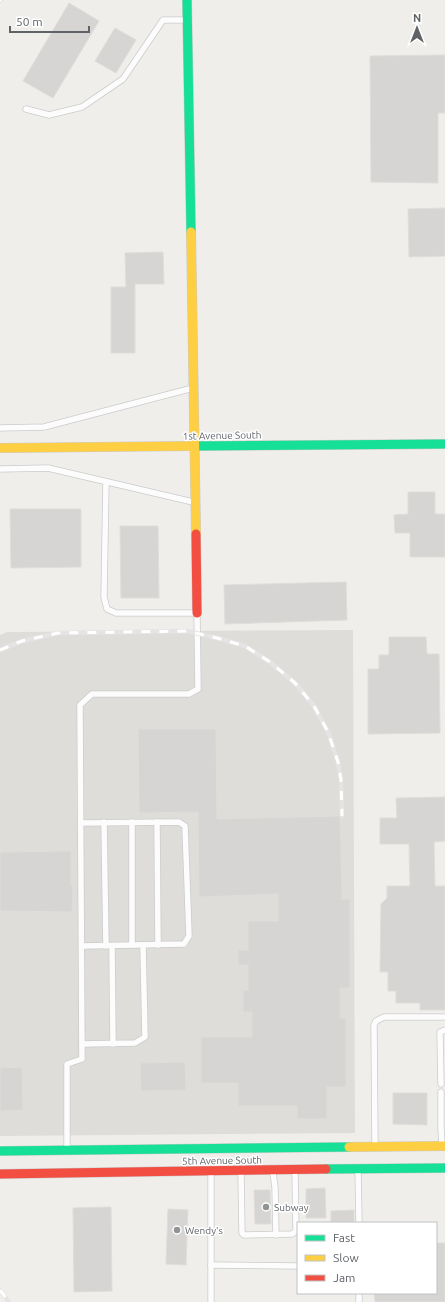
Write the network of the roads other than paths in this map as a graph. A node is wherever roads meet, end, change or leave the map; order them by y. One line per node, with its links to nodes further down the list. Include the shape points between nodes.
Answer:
1 (188, 0): 2 (main road)
2 (187, 20): 3 (lane, via 163,20 123,79 82,107 49,115); 4 (main road)
3 (26, 109)
4 (194, 388): 5 (lane, via 44,427); 7 (main road)
5 (0, 428)
6 (445, 444): 7 (main road, 1st Avenue South)
7 (195, 446): 8 (main road, 1st Avenue South); 11 (main road)
8 (0, 448)
9 (0, 469): 10 (lane, via 48,468)
10 (106, 482): 11 (lane); 12 (lane, via 104,597 107,609 116,613)
11 (196, 503): 12 (main road)
12 (197, 613): 16 (lane, via 198,689 189,694 92,694 80,705)
13 (104, 822): 14 (lane); 16 (lane); 21 (lane)
14 (132, 822): 15 (lane); 17 (lane)
15 (157, 822): 19 (lane); 19 (lane, via 179,822 185,826 189,936 184,944)
16 (81, 823): 20 (lane)
17 (132, 945): 18 (lane); 21 (lane)
18 (143, 945): 19 (lane); 25 (lane, via 145,1037 135,1043)
19 (158, 945)
20 (82, 946): 21 (lane); 24 (lane)
21 (109, 946): 25 (lane)
22 (445, 1017): 30 (lane, via 384,1017 376,1021)
23 (445, 1030): 26 (lane, via 440,1032)
24 (82, 1044): 25 (lane); 32 (lane, via 82,1059 67,1064)
25 (112, 1044)
26 (443, 1050): 27 (lane)
27 (441, 1084)
28 (441, 1092): 29 (lane)
29 (443, 1128): 31 (lane)
30 (375, 1146): 31 (main road, 5th Avenue South); 32 (main road, 5th Avenue South)
31 (444, 1146)
32 (67, 1150): 33 (main road, 5th Avenue South)
33 (0, 1151)
34 (358, 1168): 35 (main road, 5th Avenue South); 38 (main road, 5th Avenue South); 41 (lane)
35 (445, 1168)
36 (241, 1170): 37 (main road, 5th Avenue South); 39 (main road, 5th Avenue South); 42 (lane, via 244,1236)
37 (273, 1170): 38 (main road, 5th Avenue South); 42 (lane)
38 (295, 1170): 42 (lane, via 296,1232)
39 (210, 1171): 40 (main road, 5th Avenue South); 43 (lane)
40 (0, 1174)
41 (359, 1222)
42 (276, 1235)
43 (211, 1265): 44 (lane); 45 (lane)
44 (297, 1266)
45 (211, 1302)

